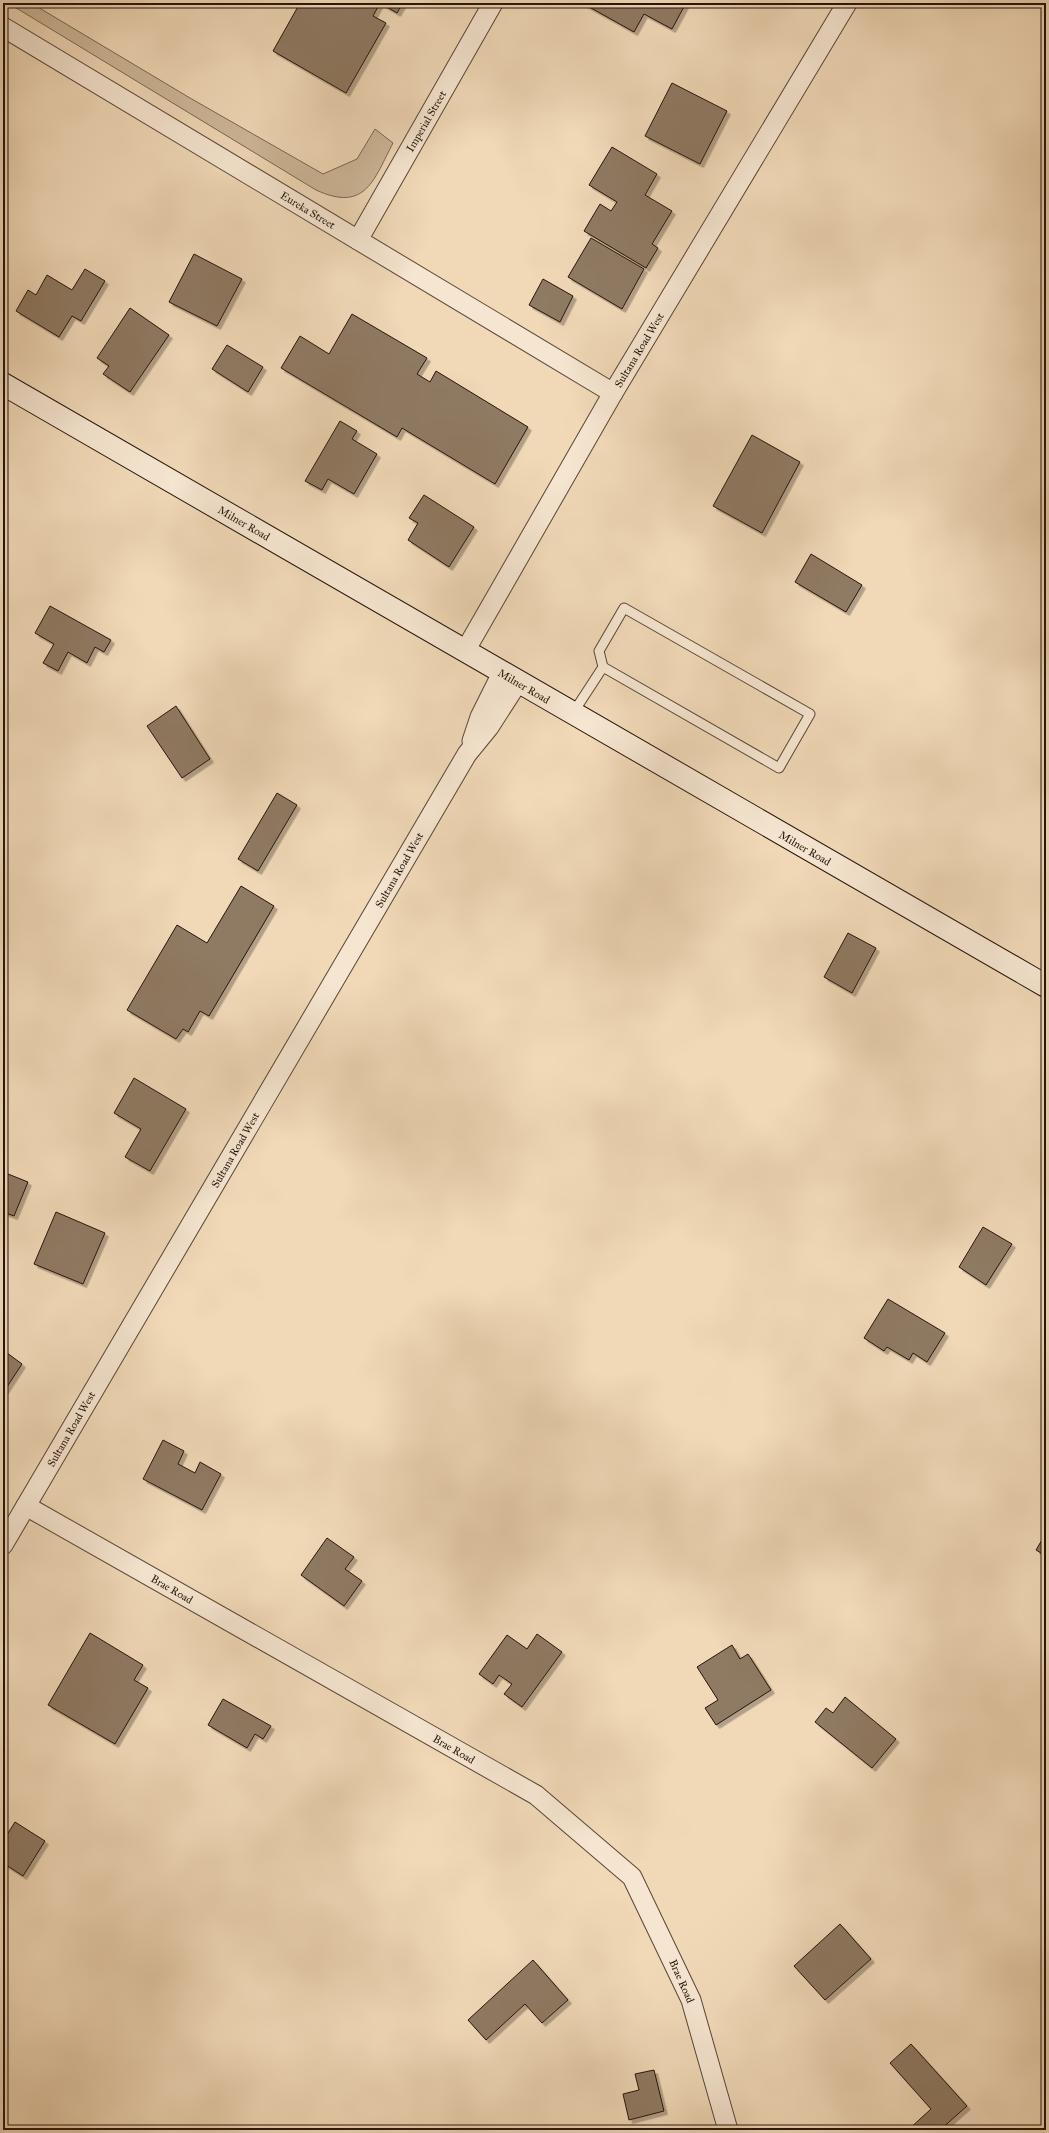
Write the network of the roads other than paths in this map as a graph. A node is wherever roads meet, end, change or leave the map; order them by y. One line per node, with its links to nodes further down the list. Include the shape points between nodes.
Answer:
1 (493, 3): 6 (street, Imperial Street)
2 (847, 3): 5 (street)
3 (859, 3): 5 (street)
4 (3, 27): 6 (street, Eureka Street)
5 (817, 52): 8 (street, Sultana Road West)
6 (358, 240): 8 (street, Eureka Street)
7 (3, 384): 9 (street, Milner Road)
8 (613, 393): 9 (street, Sultana Road West)
9 (465, 650): 11 (street, Milner Road)
10 (603, 667): 10 (lane, via 779,768 810,714 624,608 599,652); 12 (lane)
11 (510, 678): 12 (street, Milner Road); 14 (street, Sultana Road West, via 489,727 467,754)
12 (572, 714): 13 (street, Milner Road)
13 (1046, 986)
14 (26, 1506): 15 (street, Sultana Road West); 16 (street, Brae Road, via 536,1795 632,1877 691,2000)
15 (3, 1545)
16 (728, 2130)

